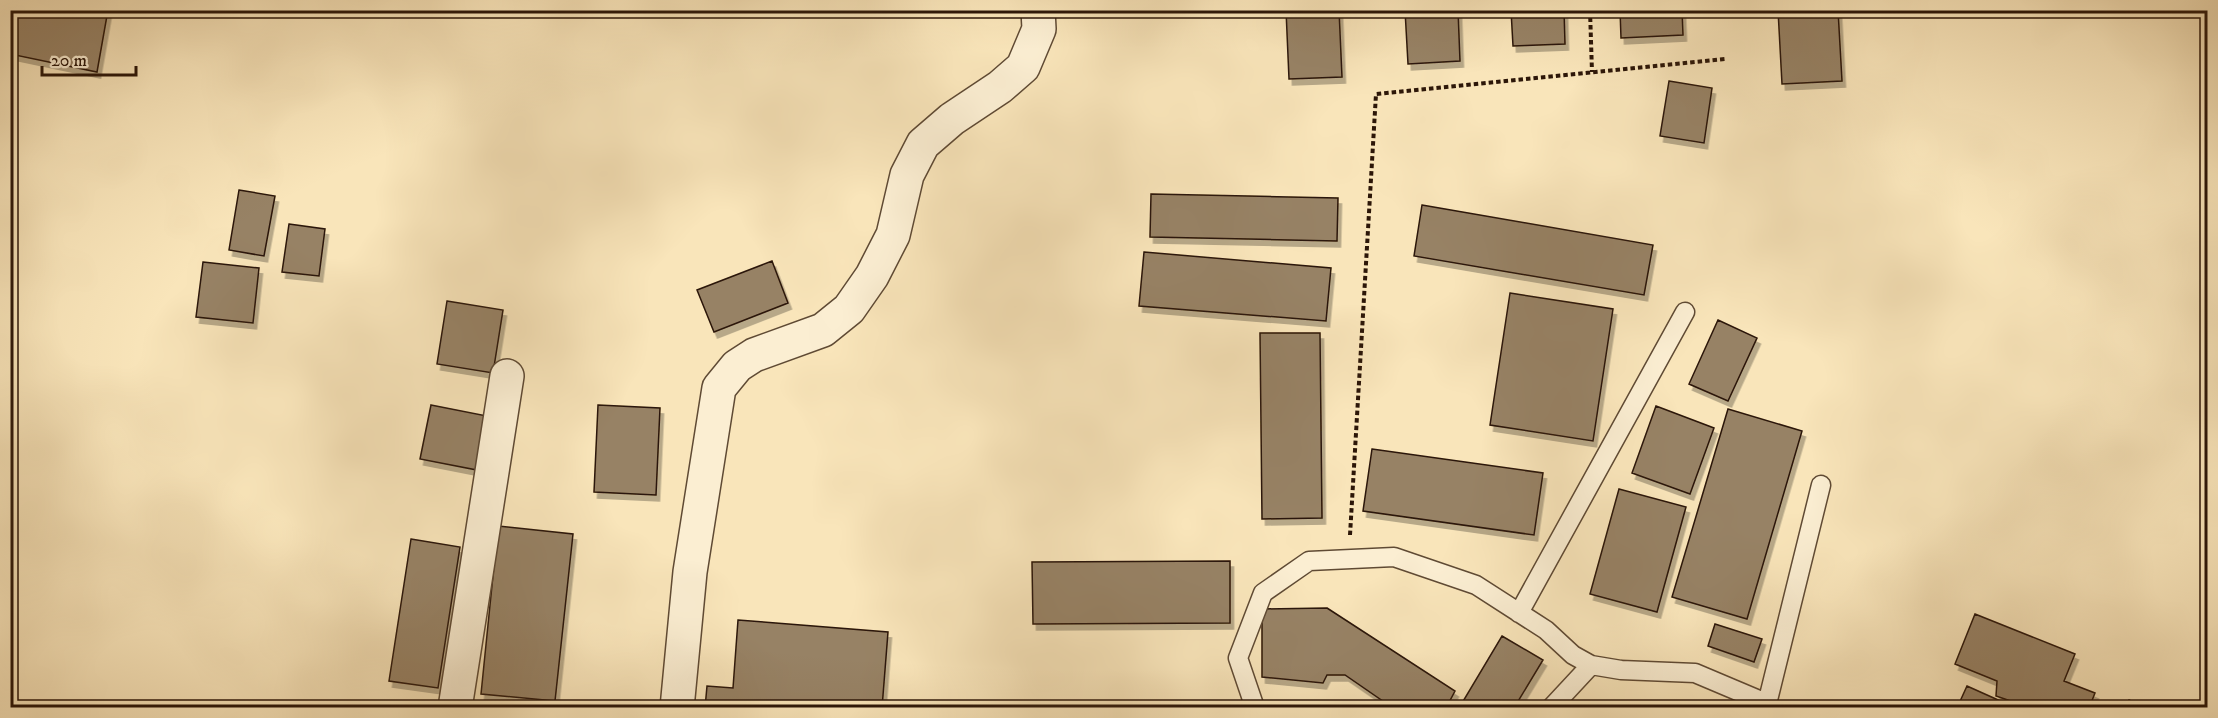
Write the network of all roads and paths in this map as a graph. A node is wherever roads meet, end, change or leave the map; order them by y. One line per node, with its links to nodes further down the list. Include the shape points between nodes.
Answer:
1 (1038, 10): 13 (street, via 1039,29 1023,67 923,144 907,176 893,235 849,309 823,330 754,355 737,366 719,388 690,572)
2 (1590, 10): 4 (path)
3 (1725, 59): 4 (path)
4 (1593, 72): 8 (path, via 1376,94)
5 (1685, 312): 9 (lane)
6 (507, 376): 12 (street)
7 (1821, 485): 11 (lane)
8 (1348, 560): 9 (lane, via 1394,557 1476,585); 14 (lane, via 1309,561 1263,593 1238,658)
9 (1519, 613): 10 (lane)
10 (1591, 665): 11 (lane, via 1695,673); 15 (lane)
11 (1766, 705)
12 (455, 708)
13 (677, 708)
14 (1255, 708)
15 (1551, 708)

